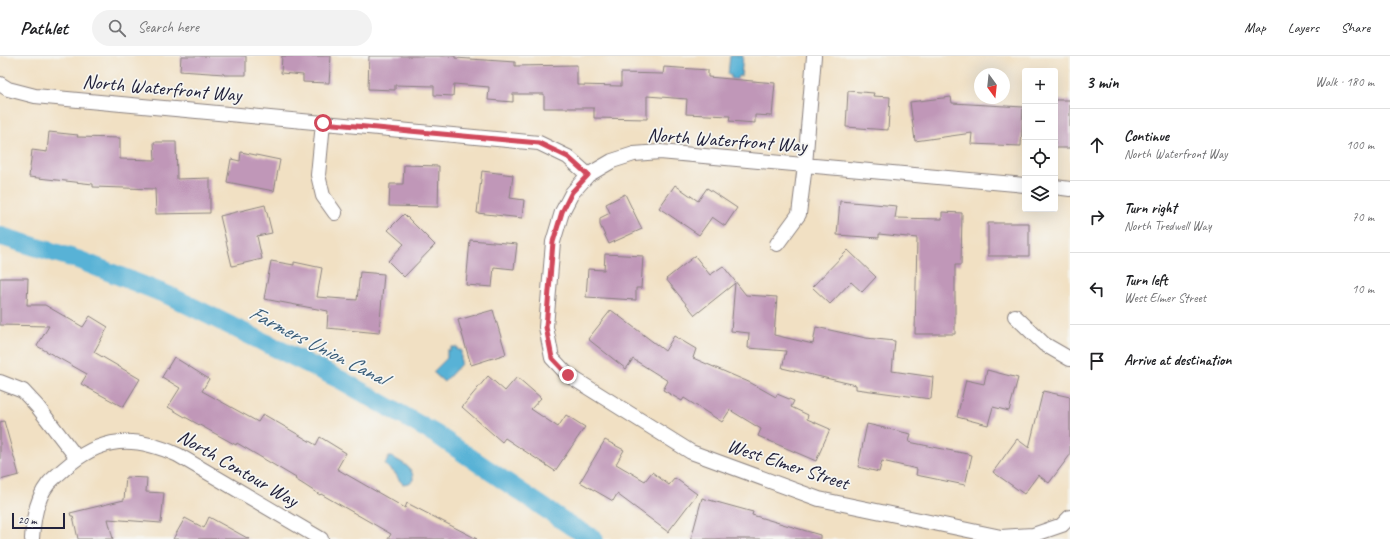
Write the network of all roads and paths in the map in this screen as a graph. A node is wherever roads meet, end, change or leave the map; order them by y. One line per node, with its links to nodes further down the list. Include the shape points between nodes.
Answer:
1 (814, 56): 4 (street)
2 (0, 84): 3 (street, North Waterfront Way, via 8,89 35,96)
3 (323, 123): 5 (street, North Waterfront Way, via 539,143 568,157); 9 (street, via 318,175 323,196)
4 (805, 165): 5 (street, North Waterfront Way, via 660,152 634,154 612,161); 6 (street, North Waterfront Way); 10 (street, via 799,214)
5 (588, 175): 15 (street, West Elmer Street, via 572,192 562,212 553,242 546,327 552,358 568,375 691,452 819,499 1001,537 1033,535)
6 (1022, 185)
7 (1058, 187): 8 (street)
8 (1070, 189)
9 (334, 214)
10 (777, 244)
11 (1016, 316): 12 (street, via 1044,344)
12 (1070, 359)
13 (0, 382): 14 (street, via 23,391)
14 (77, 458): 16 (street, North Contour Way, via 48,484 38,502); 17 (street, North Contour Way, via 98,447 118,442 139,442 159,446)
15 (1066, 521)
16 (32, 539)
17 (321, 539)

